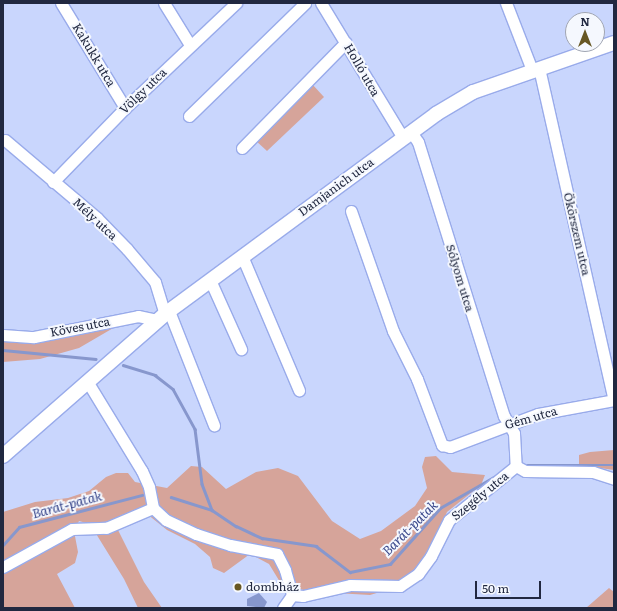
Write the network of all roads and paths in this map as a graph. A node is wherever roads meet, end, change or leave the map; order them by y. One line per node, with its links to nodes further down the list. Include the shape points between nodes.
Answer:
1 (62, 3): 11 (street, Kakukk utca)
2 (164, 3): 9 (street)
3 (236, 3): 9 (street, Völgy utca)
4 (305, 3): 12 (street)
5 (321, 3): 7 (street, Holló utca)
6 (506, 3): 10 (street, Ökörszem utca)
7 (346, 42): 13 (street, Holló utca); 15 (street)
8 (614, 43): 10 (main road, Damjanich utca)
9 (190, 45): 11 (street, Völgy utca)
10 (535, 69): 13 (main road, Damjanich utca, via 473,92); 25 (street, Ökörszem utca)
11 (125, 108): 16 (street, Völgy utca)
12 (189, 116)
13 (407, 135): 18 (main road, Damjanich utca); 26 (street, Sólyom utca, via 418,142 504,416)
14 (5, 140): 16 (street, Mély utca)
15 (242, 148)
16 (53, 182): 20 (street, Mély utca, via 97,218 127,249 154,282)
17 (351, 211): 26 (street, Gém utca, via 393,331 417,379 442,445 450,447)
18 (242, 256): 19 (main road, Damjanich utca); 24 (street)
19 (210, 280): 20 (main road, Damjanich utca); 22 (street)
20 (164, 315): 21 (street, Köves utca, via 138,316 34,337); 23 (main road, Damjanich utca); 27 (street, Mély utca)
21 (3, 335)
22 (241, 349)
23 (87, 381): 28 (main road, Damjanich utca); 31 (street, via 142,471 149,487)
24 (300, 390)
25 (614, 400): 26 (street, Gém utca, via 538,414)
26 (509, 423): 29 (street, Sólyom utca, via 514,433)
27 (214, 425)
28 (3, 456)
29 (516, 466): 30 (street, Szegély utca, via 525,471 593,472); 33 (street, Szegély utca, via 449,520 431,556 418,574 400,586 350,585 304,596)
30 (614, 479)
31 (153, 508): 32 (street, via 106,528 72,529); 33 (street, via 166,520 196,534 277,554 285,570)
32 (3, 568)
33 (292, 595): 34 (street)
34 (284, 608)

